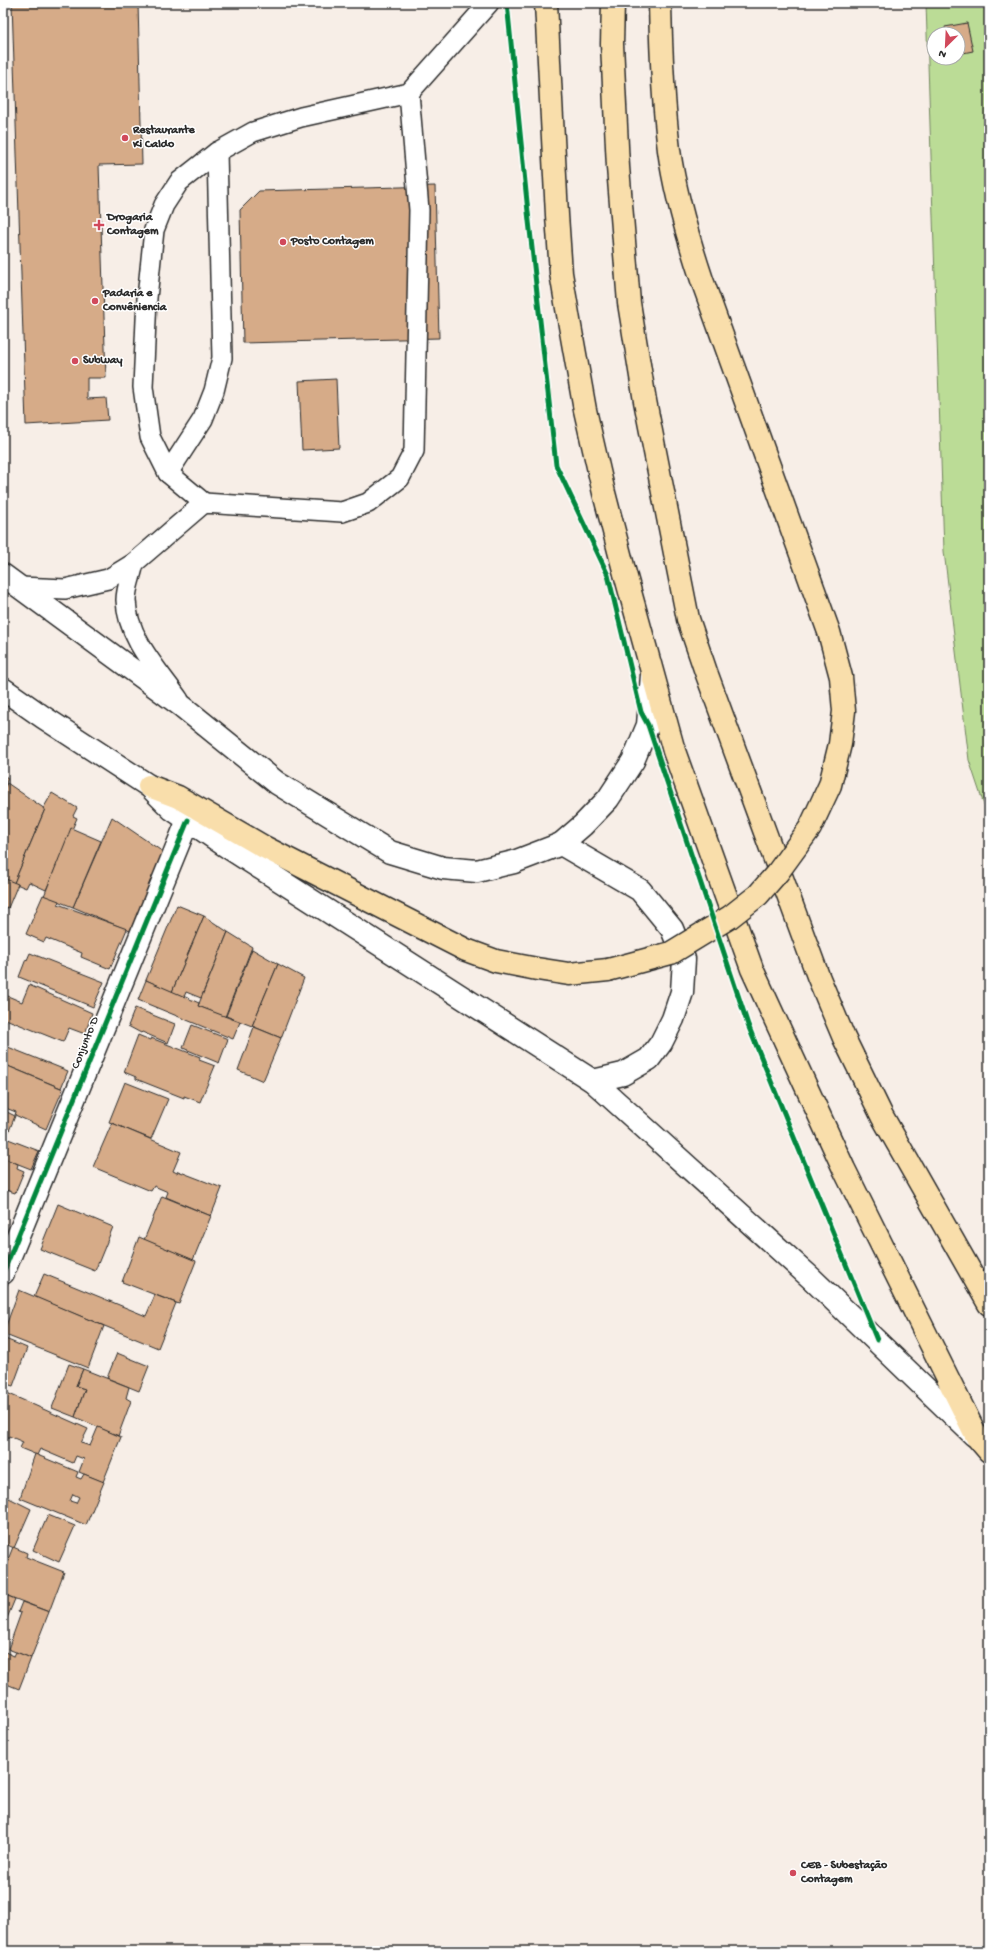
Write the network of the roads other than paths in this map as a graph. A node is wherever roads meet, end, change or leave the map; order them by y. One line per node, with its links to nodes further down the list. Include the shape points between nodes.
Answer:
1 (490, 3): 5 (lane)
2 (546, 3): 11 (main road, via 561,273 585,410 604,493)
3 (613, 3): 19 (main road, via 612,44 618,167 629,303 645,401 688,619 818,976 844,1038 882,1116)
4 (660, 3): 14 (main road, bridge, via 661,57 669,150 684,224 829,632 841,677 844,711 840,744 830,785 810,828 768,884 730,918 671,953 608,970 569,974 496,961 466,950 264,847 178,797)
5 (409, 93): 6 (lane, via 301,117 253,132); 8 (lane, via 419,210 414,451 400,478 368,503 342,512)
6 (217, 152): 7 (lane, via 222,358 203,419); 7 (lane, via 179,182 164,205 154,230 146,298 143,387 150,437)
7 (168, 473): 8 (lane)
8 (204, 503): 9 (lane)
9 (134, 563): 10 (lane, via 108,579 65,589); 13 (lane, via 126,598 130,624 142,648)
10 (12, 581): 13 (main road)
11 (652, 670): 16 (main road, via 648,725 633,761 608,799); 20 (main road, via 674,751 752,969 844,1169)
12 (3, 689): 14 (main road)
13 (183, 707): 16 (main road, via 277,783 390,852 443,868 477,870 514,862)
14 (149, 786): 15 (main road, via 162,800)
15 (188, 820): 17 (main road); 18 (main road, Conjunto D)
16 (561, 844): 17 (main road, via 640,890 672,929 684,959 682,992 673,1019 661,1043 649,1059 622,1074)
17 (592, 1081): 20 (main road, via 811,1278)
18 (3, 1273)
19 (989, 1304)
20 (983, 1444)

